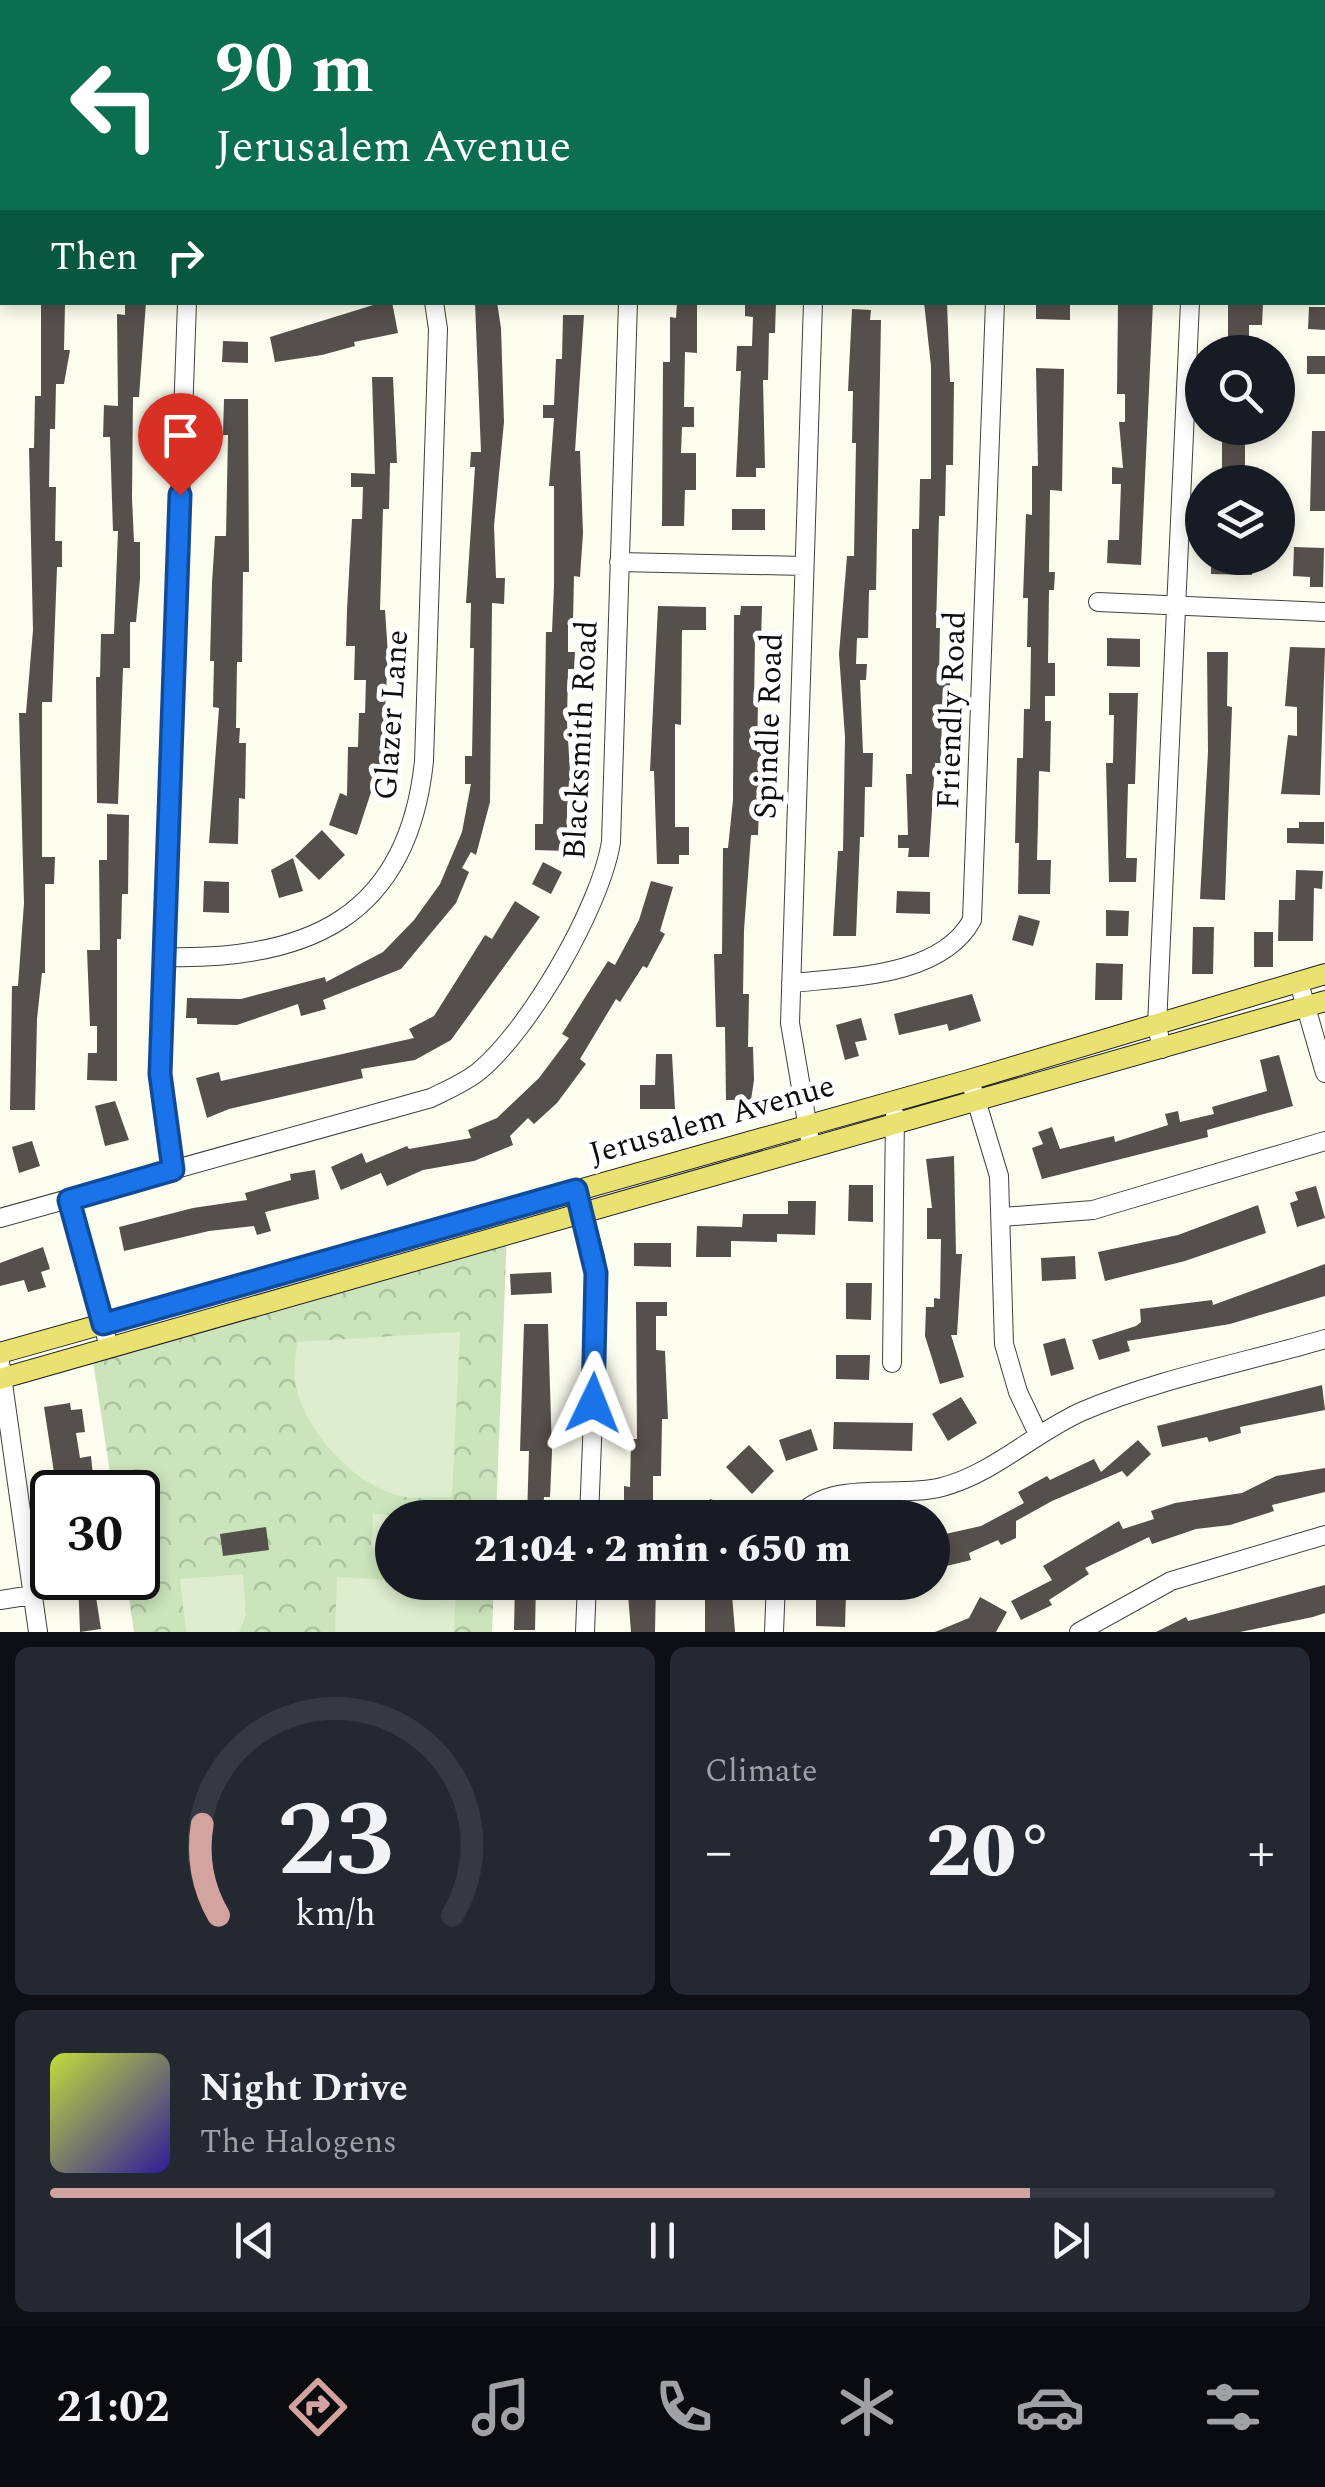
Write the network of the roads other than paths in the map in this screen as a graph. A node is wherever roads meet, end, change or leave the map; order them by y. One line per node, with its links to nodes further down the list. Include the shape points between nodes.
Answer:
1 (187, 305): 12 (street)
2 (434, 305): 12 (street, Glazer Lane, via 424,761 412,830 383,884 329,928 229,956)
3 (628, 305): 7 (street, Blacksmith Road)
4 (813, 305): 8 (street, Spindle Road)
5 (995, 305): 14 (street, Friendly Road, via 972,920 962,938 938,955 861,976)
6 (1190, 305): 10 (street)
7 (619, 562): 8 (street); 27 (street, Blacksmith Road, via 608,860 591,912 515,1032 478,1072 431,1098)
8 (804, 566): 14 (street, Spindle Road)
9 (1098, 602): 10 (street)
10 (1176, 605): 11 (street); 17 (street)
11 (1325, 612)
12 (164, 958): 27 (street, via 162,1108)
13 (1325, 974): 15 (main road, Jerusalem Avenue)
14 (792, 983): 23 (street, Spindle Road, via 793,1057)
15 (1299, 983): 16 (street); 17 (main road, Jerusalem Avenue)
16 (1315, 1003): 18 (main road, Jerusalem Avenue); 19 (street)
17 (1158, 1026): 18 (street); 20 (main road, Jerusalem Avenue)
18 (1162, 1049): 22 (main road, Jerusalem Avenue)
19 (1325, 1073)
20 (969, 1080): 21 (main road, Jerusalem Avenue); 22 (street)
21 (895, 1099): 23 (main road, Jerusalem Avenue); 24 (street)
22 (977, 1103): 24 (main road, Jerusalem Avenue); 31 (street, via 999,1176)
23 (807, 1124): 26 (street, Spindle Road); 28 (main road, Jerusalem Avenue)
24 (895, 1127): 26 (main road, Jerusalem Avenue); 37 (street)
25 (1325, 1140): 31 (street, via 1093,1210)
26 (812, 1150): 30 (main road, Jerusalem Avenue)
27 (173, 1170): 29 (street, Blacksmith Road)
28 (576, 1190): 30 (street); 33 (main road, Jerusalem Avenue)
29 (69, 1200): 32 (street, Blacksmith Road); 33 (street)
30 (584, 1214): 35 (main road, Jerusalem Avenue); 40 (street, via 598,1288)
31 (1002, 1217): 39 (street, via 1004,1344)
32 (0, 1218)
33 (103, 1324): 35 (street); 36 (main road, Jerusalem Avenue)
34 (1325, 1338): 39 (street, via 1093,1407)
35 (110, 1347): 38 (main road, Jerusalem Avenue)
36 (0, 1353)
37 (892, 1363)
38 (1, 1373): 43 (street)
39 (1038, 1434): 41 (street, via 946,1486)
40 (590, 1500)
41 (821, 1500)
42 (1325, 1535): 49 (street, via 1170,1581)
43 (30, 1581)
44 (30, 1595): 45 (street)
45 (0, 1600)
46 (33, 1600): 50 (street)
47 (586, 1600): 51 (street)
48 (775, 1600): 52 (street)
49 (1102, 1626): 53 (street)
50 (38, 1632)
51 (585, 1632)
52 (774, 1632)
53 (1080, 1632)

